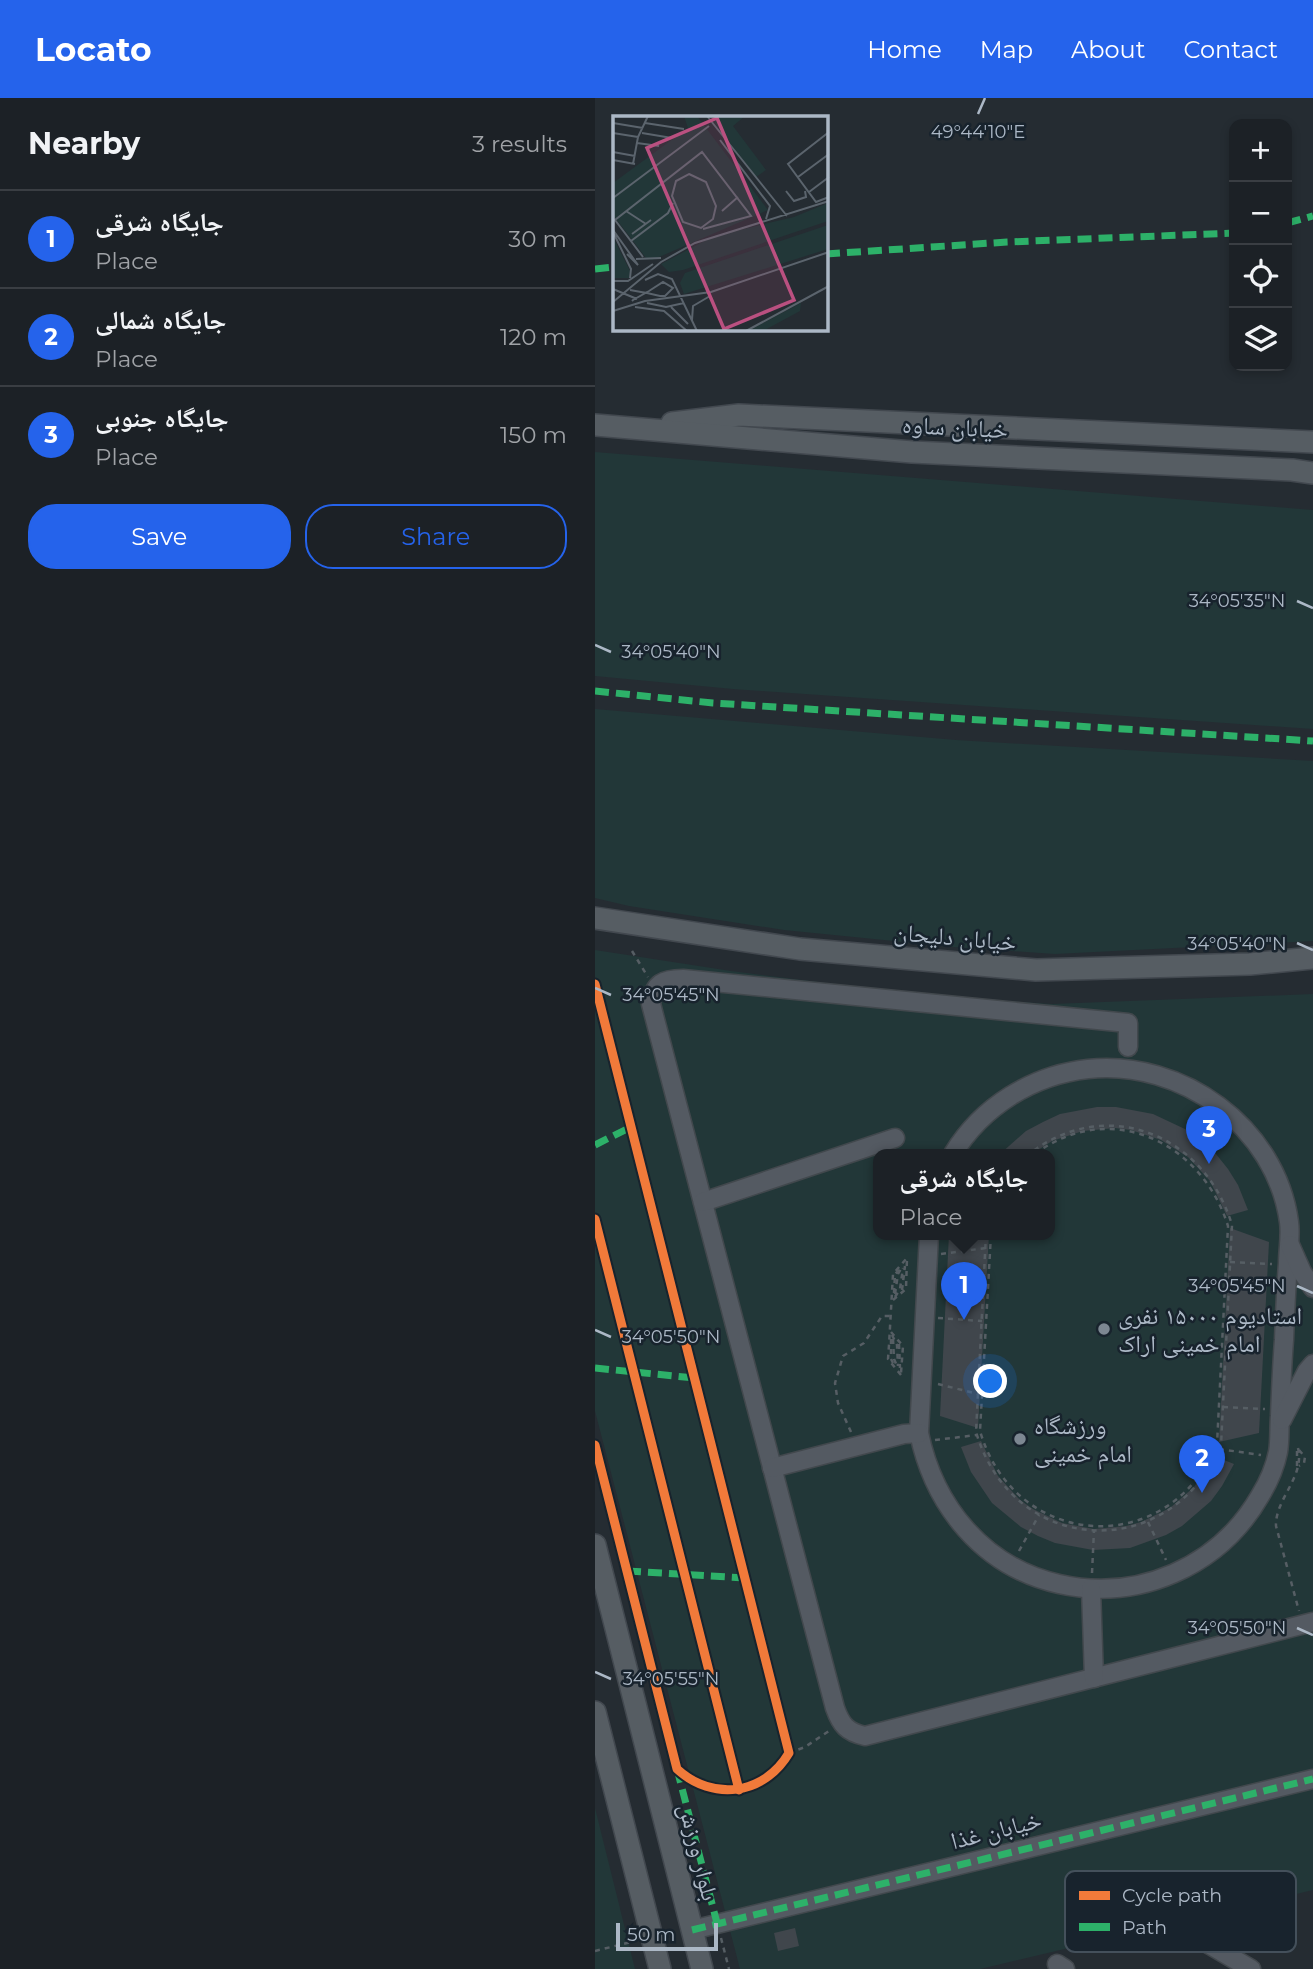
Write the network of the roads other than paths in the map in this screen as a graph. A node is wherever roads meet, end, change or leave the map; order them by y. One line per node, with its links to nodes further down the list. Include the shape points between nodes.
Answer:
1 (595, 425): 2 (main road, خیابان ساوه)
2 (630, 428): 3 (main road, via 739,415); 4 (main road, خیابان ساوه, via 912,452)
3 (1313, 442)
4 (1306, 471)
5 (595, 918): 7 (main road, خیابان دلیجان, via 800,950 1037,970)
6 (1313, 958): 7 (main road, خیابان دلیجان)
7 (1250, 964): 8 (main road)
8 (1313, 968)
9 (1128, 1047): 12 (street, via 1128,1024 667,979 655,988 651,1004)
10 (895, 1138): 12 (street)
11 (956, 1149): 14 (street, via 984,1116 1036,1083 1097,1068 1156,1074 1209,1098 1251,1137 1280,1187 1290,1225)
12 (703, 1202): 19 (street)
13 (936, 1240): 18 (street, via 922,1380)
14 (1289, 1243): 15 (street); 17 (street)
15 (1313, 1288)
16 (1313, 1364): 17 (street)
17 (1272, 1423): 21 (street, via 1278,1452 1272,1471 1243,1521 1216,1548 1167,1566 1129,1587)
18 (929, 1435): 19 (street, via 904,1434); 21 (street, via 923,1453 939,1492 977,1541 1002,1560 1049,1582)
19 (772, 1468): 23 (street, via 841,1723 853,1733 865,1736)
20 (595, 1545): 26 (main road, بلوار ورزش)
21 (1091, 1578): 23 (street)
22 (1308, 1623): 23 (street)
23 (1094, 1678)
24 (595, 1712): 29 (main road)
25 (1313, 1779): 26 (street, خیابان غذا)
26 (691, 1930): 30 (main road, بلوار ورزش)
27 (1221, 1952): 28 (street)
28 (1245, 1967)
29 (660, 1969)
30 (702, 1969)

